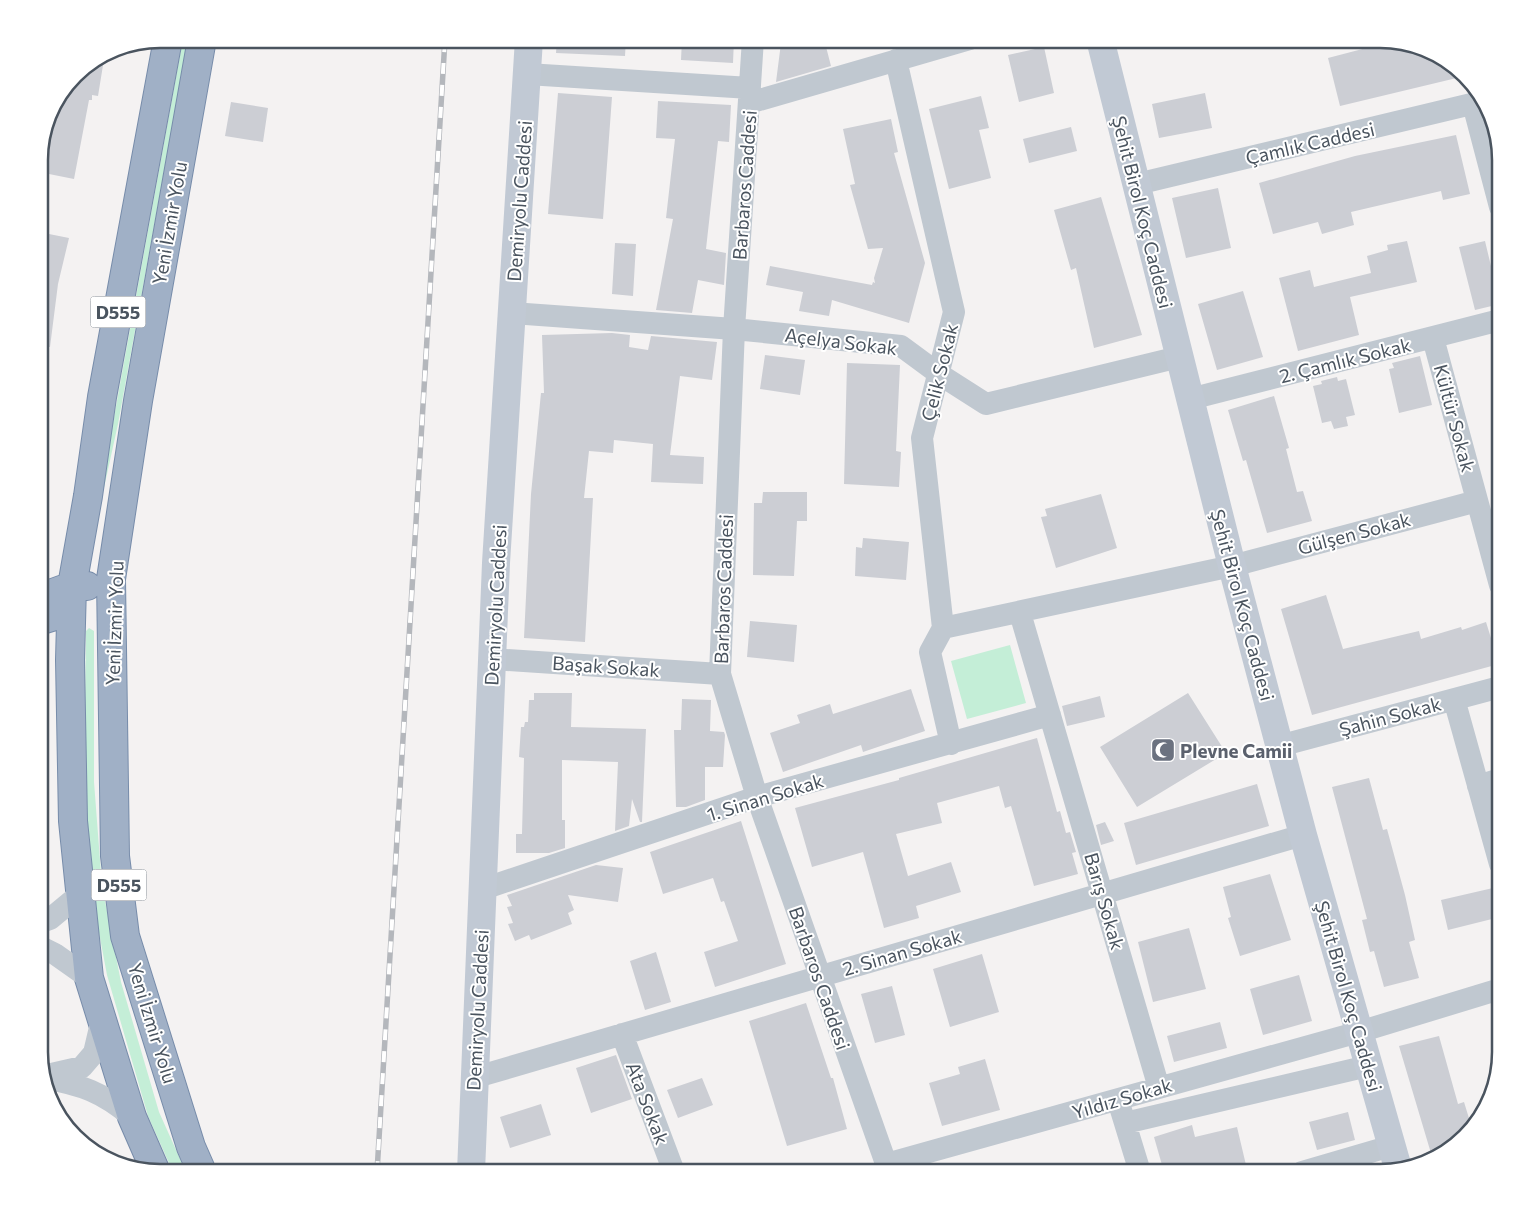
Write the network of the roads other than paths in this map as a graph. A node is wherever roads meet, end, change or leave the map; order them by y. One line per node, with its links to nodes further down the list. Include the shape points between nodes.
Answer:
1 (166, 48): 24 (highway, Yeni İzmir Yolu / D555, via 102,396)
2 (200, 48): 25 (highway, Yeni İzmir Yolu / D555, via 138,401)
3 (528, 48): 8 (main road, Demiryolu Caddesi)
4 (753, 48): 9 (street, Barbaros Caddesi)
5 (938, 48): 7 (street)
6 (1102, 48): 13 (main road, Şehit Birol Koç Caddesi)
7 (896, 60): 9 (street); 19 (street, Çelik Sokak, via 954,312)
8 (527, 74): 9 (street); 14 (main road, Demiryolu Caddesi)
9 (750, 96): 16 (street, Barbaros Caddesi)
10 (1477, 104): 13 (street, Çamlık Caddesi)
11 (1481, 111): 12 (street)
12 (1492, 167)
13 (1137, 184): 18 (main road, Şehit Birol Koç Caddesi)
14 (512, 313): 16 (street, Açelya Sokak); 30 (main road, Demiryolu Caddesi)
15 (1492, 322): 17 (street, 2. Çamlık Sokak)
16 (734, 329): 19 (street, Açelya Sokak, via 901,346); 31 (street, Barbaros Caddesi)
17 (1433, 338): 20 (street, 2. Çamlık Sokak); 21 (street, Kültür Sokak)
18 (1179, 357): 19 (street, Açelya Sokak, via 986,404); 20 (main road, Şehit Birol Koç Caddesi)
19 (939, 374): 29 (street, Çelik Sokak, via 922,438)
20 (1190, 399): 23 (main road, Şehit Birol Koç Caddesi)
21 (1487, 513): 22 (street, Kültür Sokak); 23 (street, Gülşen Sokak)
22 (1492, 541)
23 (1232, 566): 27 (street, Gülşen Sokak); 36 (main road, Şehit Birol Koç Caddesi)
24 (72, 586): 25 (highway); 26 (highway); 28 (highway, via 58,615); 44 (highway, Yeni İzmir Yolu / D555, via 72,812)
25 (112, 586): 63 (highway, Yeni İzmir Yolu / D555, via 115,856 126,936)
26 (48, 595)
27 (1020, 612): 29 (street, Gülşen Sokak); 34 (street, Barış Sokak)
28 (48, 619)
29 (943, 628): 35 (street, via 930,652)
30 (492, 659): 31 (street, Başak Sokak); 42 (main road, Demiryolu Caddesi)
31 (720, 674): 39 (street, Barbaros Caddesi)
32 (1492, 689): 33 (street, Şahin Sokak)
33 (1454, 699): 36 (street, Şahin Sokak); 38 (street)
34 (1050, 715): 35 (street, 1. Sinan Sokak); 43 (street, Barış Sokak)
35 (951, 744): 39 (street, 1. Sinan Sokak)
36 (1279, 746): 40 (main road, Şehit Birol Koç Caddesi)
37 (1492, 782): 38 (street)
38 (1478, 786): 41 (street)
39 (757, 797): 42 (street, 1. Sinan Sokak); 47 (street, Barbaros Caddesi)
40 (1303, 835): 43 (street, 2. Sinan Sokak); 51 (main road, Şehit Birol Koç Caddesi)
41 (1492, 836)
42 (482, 889): 56 (main road, Demiryolu Caddesi)
43 (1104, 893): 47 (street, 2. Sinan Sokak); 57 (street, Barış Sokak)
44 (79, 895): 45 (street); 48 (highway, Yeni İzmir Yolu / D555)
45 (48, 920)
46 (48, 950): 48 (street)
47 (819, 976): 52 (street, 2. Sinan Sokak); 66 (street, Barbaros Caddesi)
48 (89, 978): 50 (highway, Yeni İzmir Yolu / D555)
49 (1492, 991): 51 (street, Yıldız Sokak)
50 (102, 1019): 54 (street, via 94,1053 82,1067); 59 (highway, Yeni İzmir Yolu / D555)
51 (1359, 1032): 53 (main road, Şehit Birol Koç Caddesi); 57 (street, Yıldız Sokak)
52 (622, 1034): 56 (street, 2. Sinan Sokak); 65 (street, Ata Sokak)
53 (1368, 1066): 60 (street, Yıldız Sokak); 61 (main road, Şehit Birol Koç Caddesi)
54 (50, 1075)
55 (51, 1078): 59 (street, via 102,1095)
56 (473, 1078): 64 (main road, Demiryolu Caddesi)
57 (1159, 1088): 58 (street, Yıldız Sokak)
58 (1117, 1099): 60 (street); 67 (street, Yıldız Sokak)
59 (132, 1117): 62 (highway, Yeni İzmir Yolu / D555)
60 (1125, 1123): 68 (street)
61 (1395, 1157): 69 (street)
62 (152, 1164)
63 (198, 1164)
64 (471, 1164)
65 (671, 1164)
66 (886, 1164)
67 (900, 1164)
68 (1138, 1164)
69 (1352, 1164)

